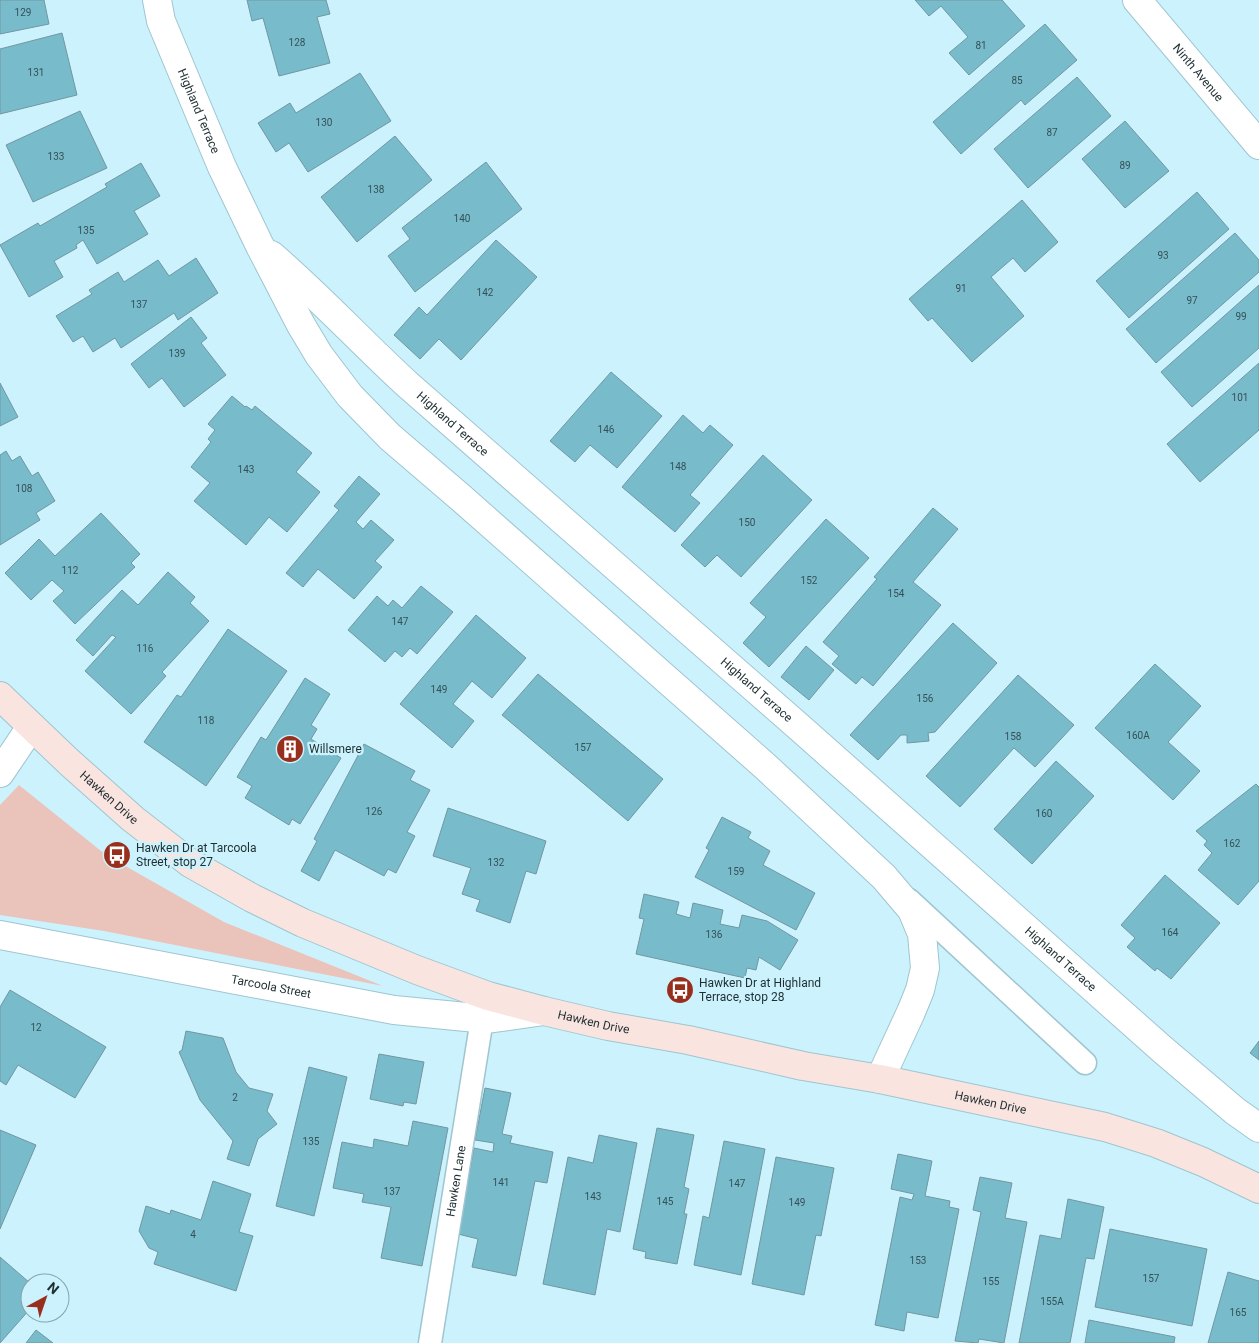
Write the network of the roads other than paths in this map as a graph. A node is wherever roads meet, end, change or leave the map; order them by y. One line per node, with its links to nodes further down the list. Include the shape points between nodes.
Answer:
1 (157, 0): 4 (street, Highland Terrace, via 161,21 202,122)
2 (1137, 0): 3 (street, Ninth Avenue)
3 (1259, 145)
4 (260, 246): 8 (street, Highland Terrace, via 319,355 364,413 766,767); 14 (street, Highland Terrace, via 312,291 408,385 1162,1050)
5 (0, 696): 6 (main road, Hawken Drive)
6 (32, 727): 7 (street); 10 (main road, Hawken Drive, via 153,836 222,882 303,923 416,970 488,996)
7 (0, 773)
8 (884, 877): 12 (lane, Highland Terrace); 13 (street, Highland Terrace, via 916,919 922,934 925,968 920,990)
9 (0, 935): 11 (street, Tarcoola Street, via 394,1010)
10 (544, 1011): 11 (street, Tarcoola Street); 13 (main road, Hawken Drive, via 803,1066)
11 (482, 1019): 16 (lane, Hawken Lane)
12 (1085, 1063)
13 (880, 1079): 15 (main road, Hawken Drive, via 1105,1127 1203,1162)
14 (1259, 1128)
15 (1259, 1189)
16 (430, 1343)

